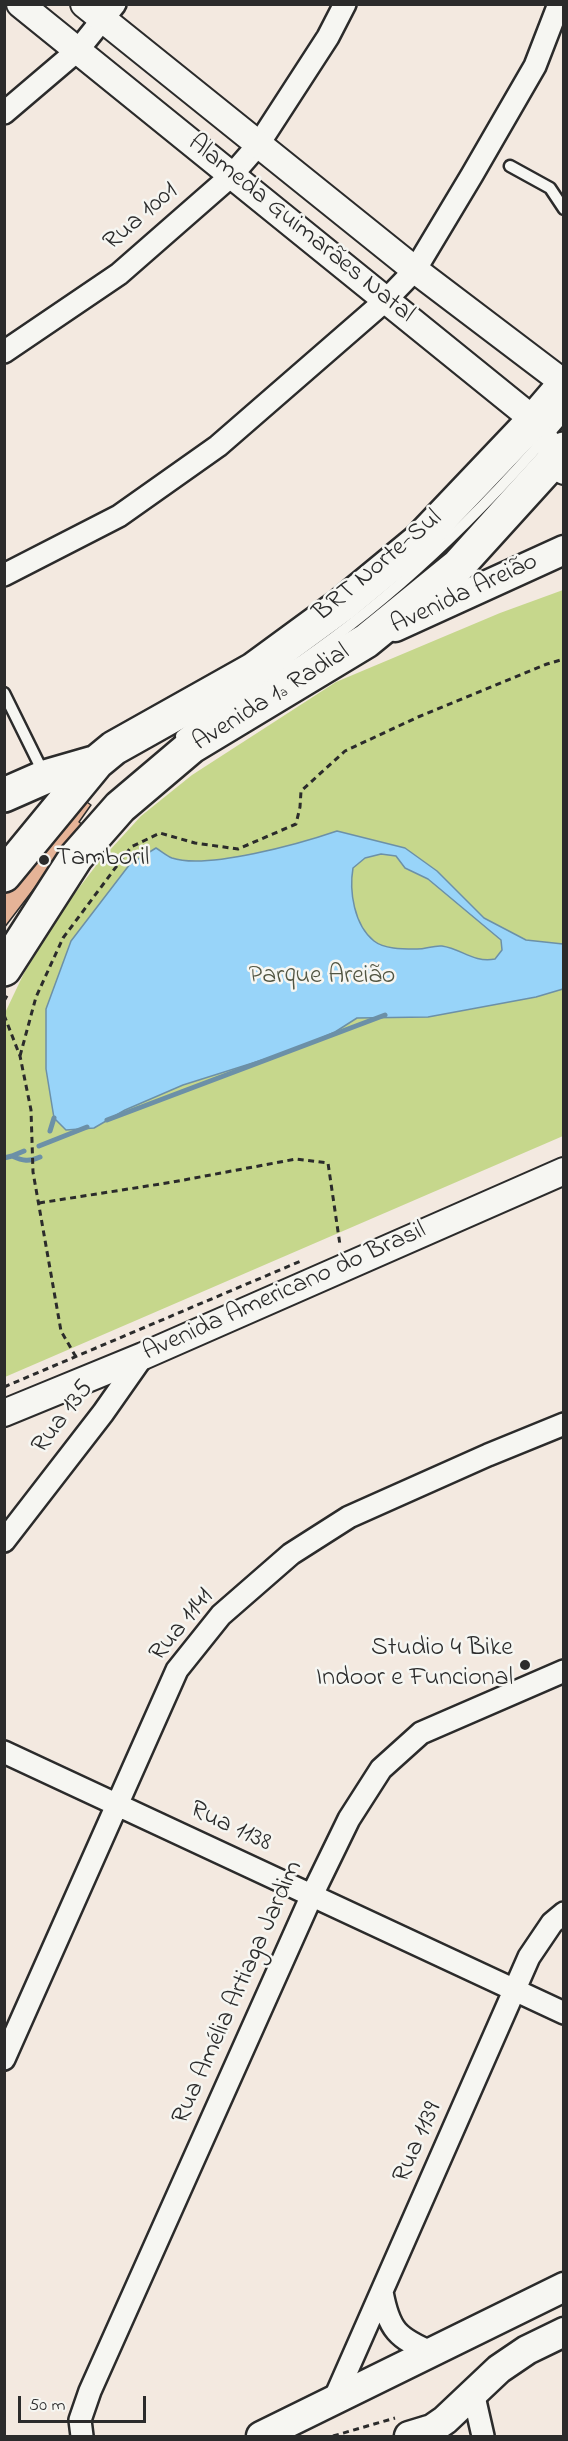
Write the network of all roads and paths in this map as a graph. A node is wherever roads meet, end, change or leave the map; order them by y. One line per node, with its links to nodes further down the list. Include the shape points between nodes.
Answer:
1 (20, 4): 6 (street, Alameda Guimarães Natal)
2 (84, 4): 5 (street, Alameda Guimarães Natal)
3 (345, 4): 8 (street, Rua 1001)
4 (559, 4): 12 (street, via 535,66)
5 (110, 12): 6 (street); 8 (street, Alameda Guimarães Natal)
6 (78, 50): 7 (street); 10 (street, Alameda Guimarães Natal)
7 (4, 113)
8 (258, 145): 10 (street, Rua 1001); 12 (street, Alameda Guimarães Natal)
9 (510, 166): 11 (lane, via 550,188)
10 (231, 176): 13 (street, Alameda Guimarães Natal); 14 (street, Rua 1001, via 119,274)
11 (564, 209)
12 (415, 270): 13 (street); 15 (street, Alameda Guimarães Natal)
13 (387, 300): 16 (street, Alameda Guimarães Natal); 18 (street, via 218,446 119,516)
14 (4, 352)
15 (564, 384): 16 (main road, Avenida 1ª Radial)
16 (554, 442): 19 (main road, Avenida 1ª Radial, via 458,566); 22 (lane, BRT Norte-Sul, via 375,605 300,661); 23 (main road, Avenida 1ª Radial, via 253,670 114,748)
17 (564, 550): 19 (main road, Avenida Areião)
18 (4, 575)
19 (366, 641): 30 (main road, Avenida 1ª Radial, via 192,747 120,807 76,857)
20 (564, 660): 33 (path, via 418,717 345,752 301,791 296,824 287,828 238,849 195,843 160,832 131,847 63,938 36,997)
21 (4, 693): 24 (lane)
22 (169, 739)
23 (94, 775): 24 (main road); 28 (main road, Avenida 1ª Radial); 29 (lane)
24 (45, 777): 25 (main road)
25 (4, 795)
26 (74, 842): 27 (lane)
27 (54, 869)
28 (4, 874)
29 (4, 888)
30 (7, 981): 31 (path)
31 (4, 1001)
32 (4, 1016): 33 (path)
33 (20, 1056): 35 (path, via 31,1110 33,1172)
34 (564, 1171): 38 (street, Avenida Americano do Brasil)
35 (39, 1203): 36 (path, via 296,1159 328,1163 340,1245); 39 (path, via 61,1331)
36 (330, 1249)
37 (309, 1258): 39 (path)
38 (143, 1356): 41 (street, Avenida Americano do Brasil); 43 (street, Rua 135)
39 (76, 1357): 40 (path)
40 (4, 1387)
41 (4, 1413)
42 (564, 1424): 46 (street, Rua 1141, via 349,1517 282,1562 221,1615 177,1670)
43 (4, 1541)
44 (564, 1671): 47 (street, Rua Amélia Artiaga Jardim, via 421,1733 389,1761 349,1819)
45 (4, 1752): 46 (street, Rua 1138)
46 (116, 1804): 47 (street, Rua 1138); 51 (street, Rua 1141)
47 (312, 1895): 49 (street, Rua 1138); 58 (street, Rua Amélia Artiaga Jardim, via 90,2391 80,2420)
48 (564, 1913): 49 (street, Rua 1139, via 552,1923 529,1957)
49 (516, 1991): 50 (street, Rua 1138); 53 (street, Rua 1139)
50 (564, 2013)
51 (4, 2059)
52 (564, 2288): 55 (main road)
53 (382, 2292): 55 (street, via 387,2317 397,2332 410,2344); 57 (street, Rua 1139)
54 (564, 2332): 56 (main road, via 518,2356)
55 (433, 2353): 57 (main road)
56 (473, 2392): 60 (main road, via 446,2420); 61 (street)
57 (333, 2402): 59 (main road)
58 (82, 2436)
59 (261, 2436)
60 (409, 2436)
61 (483, 2436)

